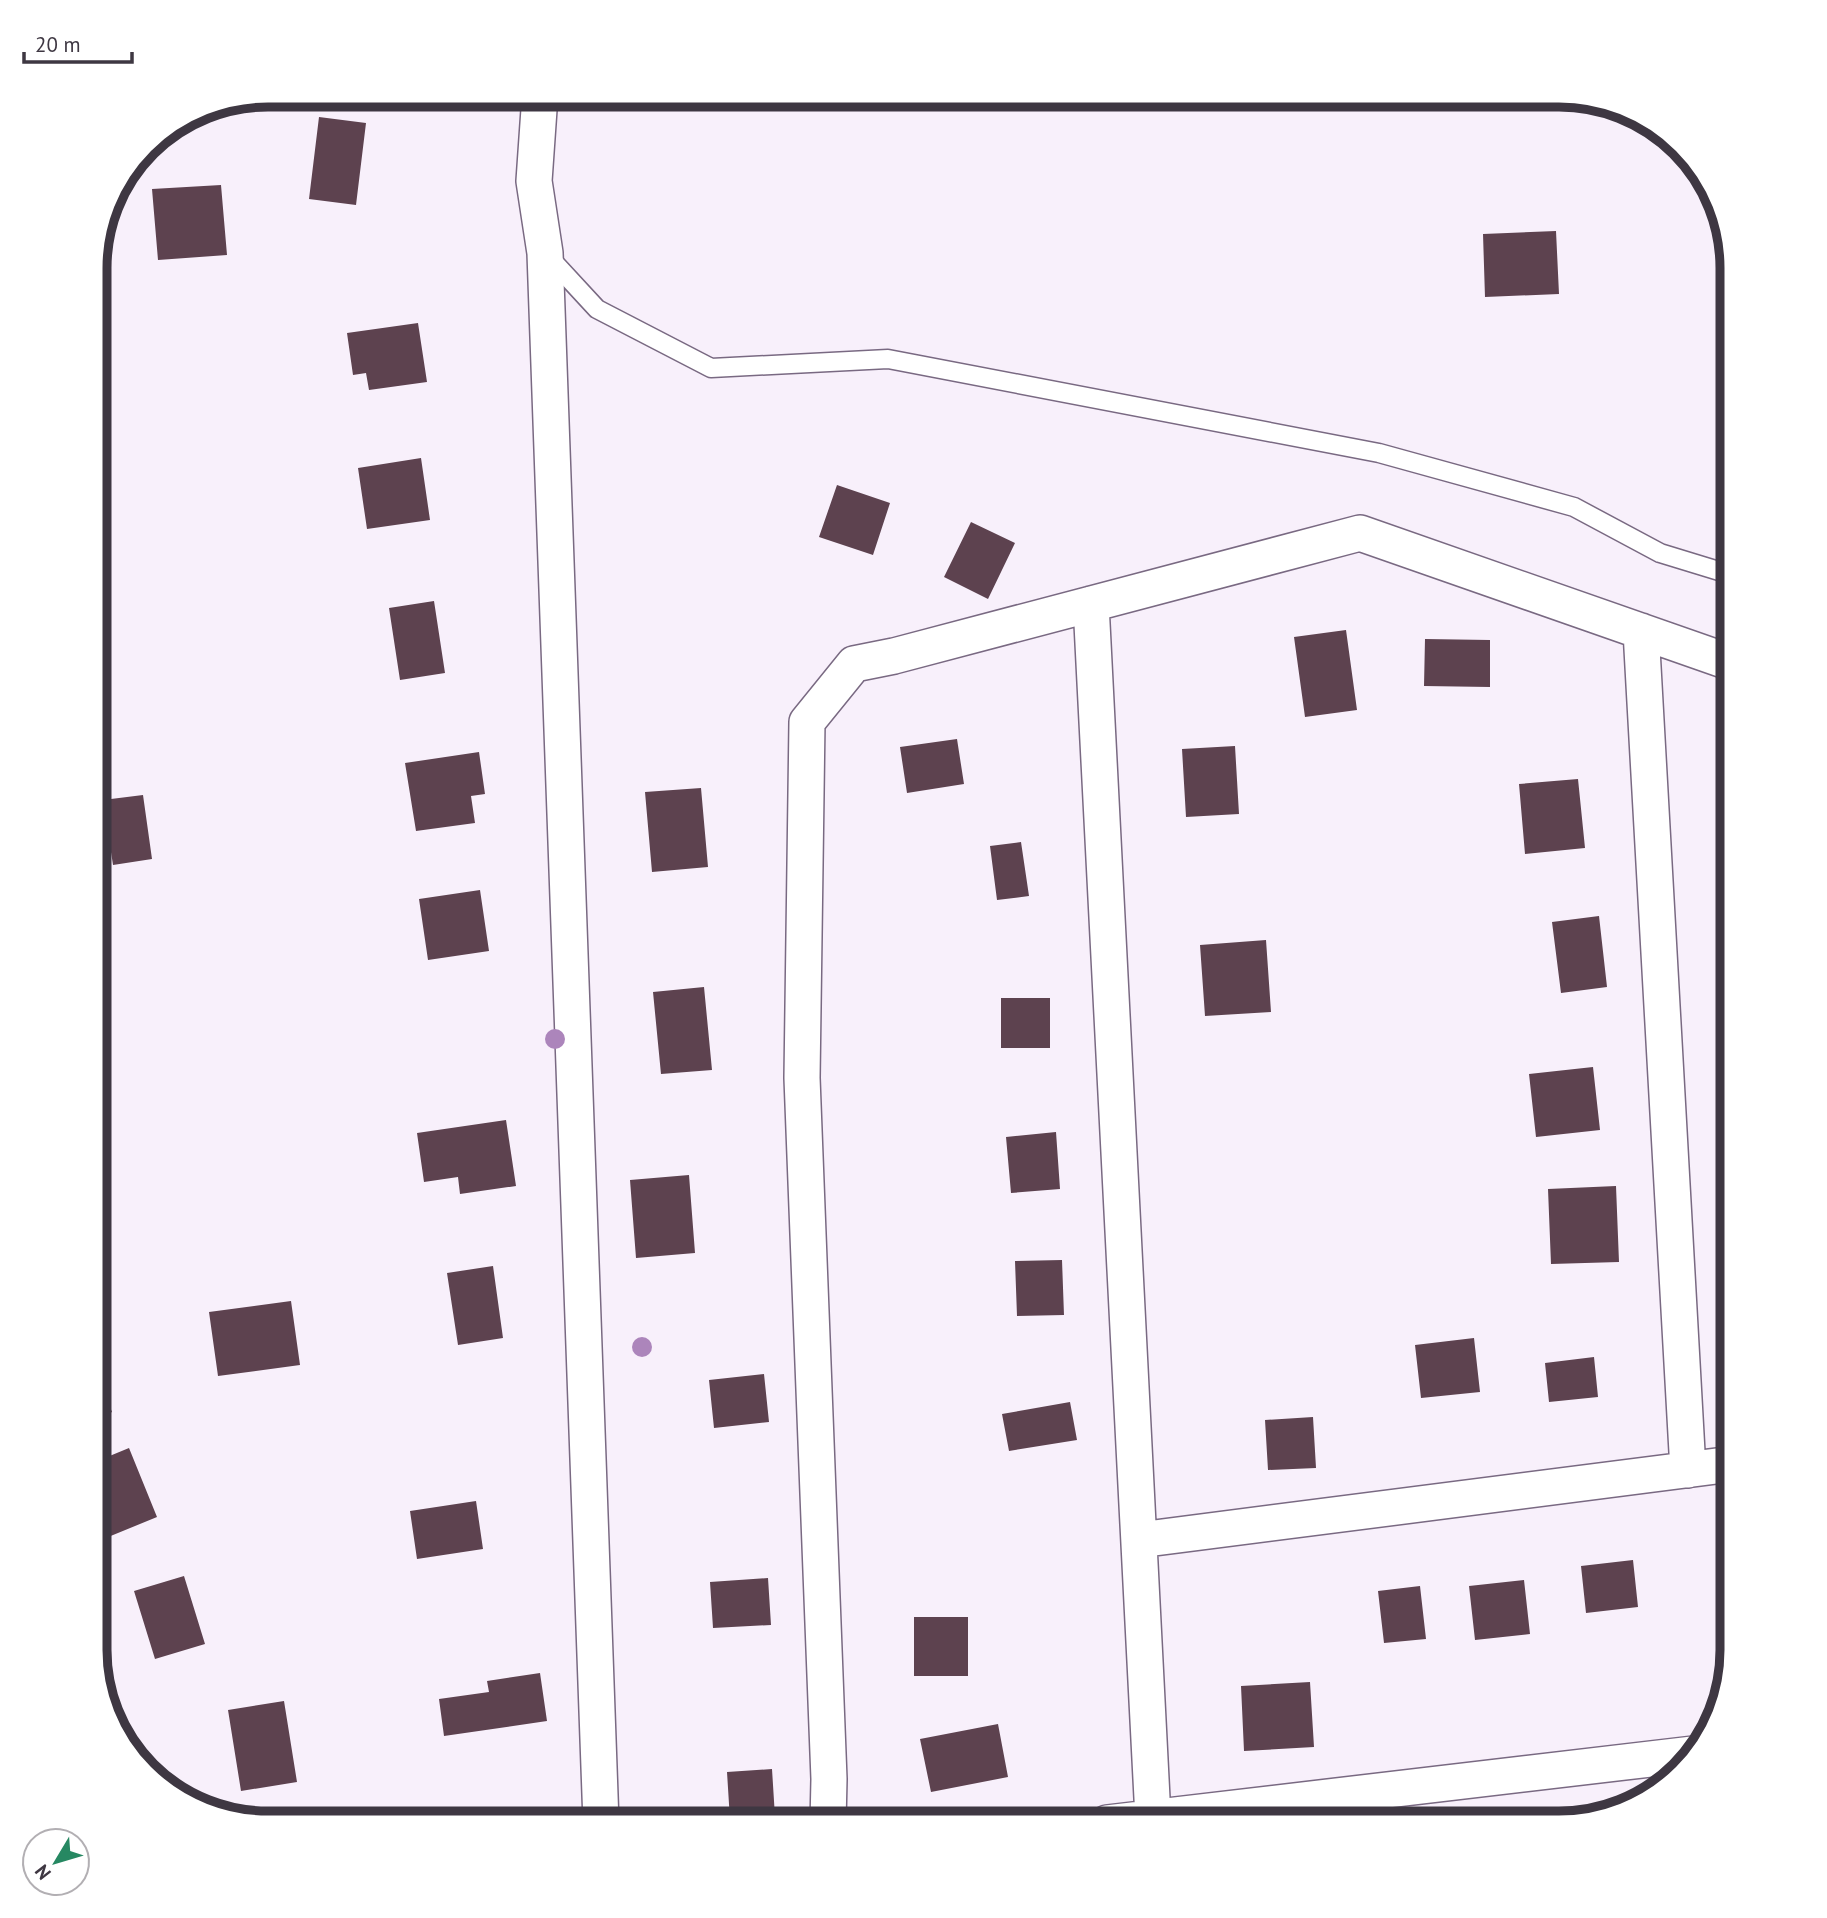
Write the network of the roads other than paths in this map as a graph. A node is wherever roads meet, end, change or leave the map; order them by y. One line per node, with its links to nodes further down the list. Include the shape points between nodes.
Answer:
1 (535, 107): 2 (street, via 534,181)
2 (545, 253): 3 (lane, via 597,309 711,368 888,359 1379,453 1574,507 1660,552); 11 (street)
3 (1720, 571)
4 (1091, 604): 5 (street, via 1360,533); 9 (street); 12 (street, via 854,664 807,722 802,1078)
5 (1641, 631): 6 (street); 8 (street)
6 (1720, 659)
7 (1720, 1466): 8 (street)
8 (1688, 1470): 9 (street)
9 (1139, 1539): 13 (street)
10 (1680, 1755): 14 (street)
11 (601, 1811)
12 (828, 1811)
13 (1153, 1811)
14 (1212, 1811)

